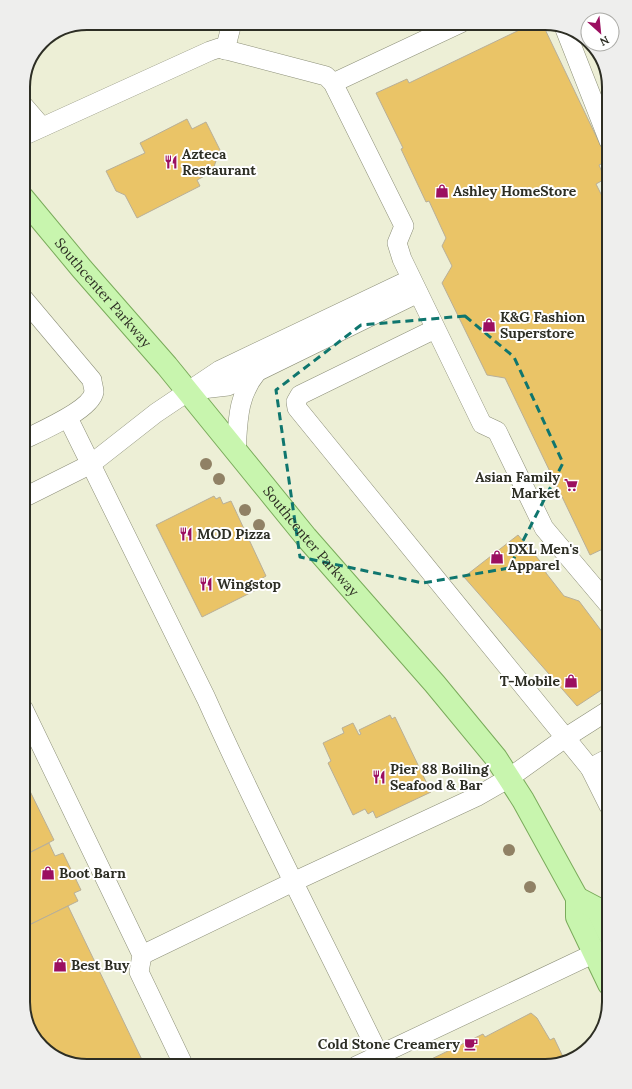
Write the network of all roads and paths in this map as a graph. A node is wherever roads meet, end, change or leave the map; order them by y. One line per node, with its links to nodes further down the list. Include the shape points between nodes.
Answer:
1 (230, 30): 4 (lane)
2 (446, 30): 5 (lane)
3 (568, 35): 7 (lane)
4 (225, 50): 5 (lane, via 326,76); 8 (lane, via 219,48 210,51)
5 (333, 82): 11 (lane, via 404,226 397,243)
6 (30, 113): 8 (lane)
7 (602, 123)
8 (42, 127): 9 (lane)
9 (30, 133)
10 (30, 206): 15 (main road, Southcenter Parkway)
11 (414, 286): 13 (lane); 14 (lane); 15 (lane, via 220,370)
12 (30, 306): 16 (lane, via 92,380 94,392 89,401)
13 (435, 329): 21 (lane, via 482,424 497,431 544,528); 24 (lane, via 300,395 296,402 297,408)
14 (258, 371): 15 (lane, via 228,386); 18 (lane, via 249,382 241,402)
15 (187, 391): 18 (main road, Southcenter Parkway); 19 (lane)
16 (68, 418): 17 (lane); 19 (lane)
17 (30, 437)
18 (236, 452): 27 (main road, Southcenter Parkway, via 306,537 436,684)
19 (91, 464): 20 (lane); 29 (lane)
20 (30, 494)
21 (602, 597)
22 (602, 714): 24 (lane)
23 (30, 723): 33 (lane)
24 (565, 738): 26 (lane); 27 (lane)
25 (602, 762): 26 (lane)
26 (590, 768): 28 (lane)
27 (509, 778): 29 (lane); 30 (main road, Southcenter Parkway)
28 (602, 792)
29 (293, 882): 33 (lane); 35 (lane)
30 (577, 898): 31 (main road, via 596,908); 32 (main road, Southcenter Parkway, via 577,917)
31 (602, 920)
32 (595, 952): 34 (main road, Southcenter Parkway); 35 (lane)
33 (142, 955): 36 (lane, via 139,972)
34 (602, 968)
35 (380, 1055): 37 (lane)
36 (181, 1059)
37 (371, 1059)

